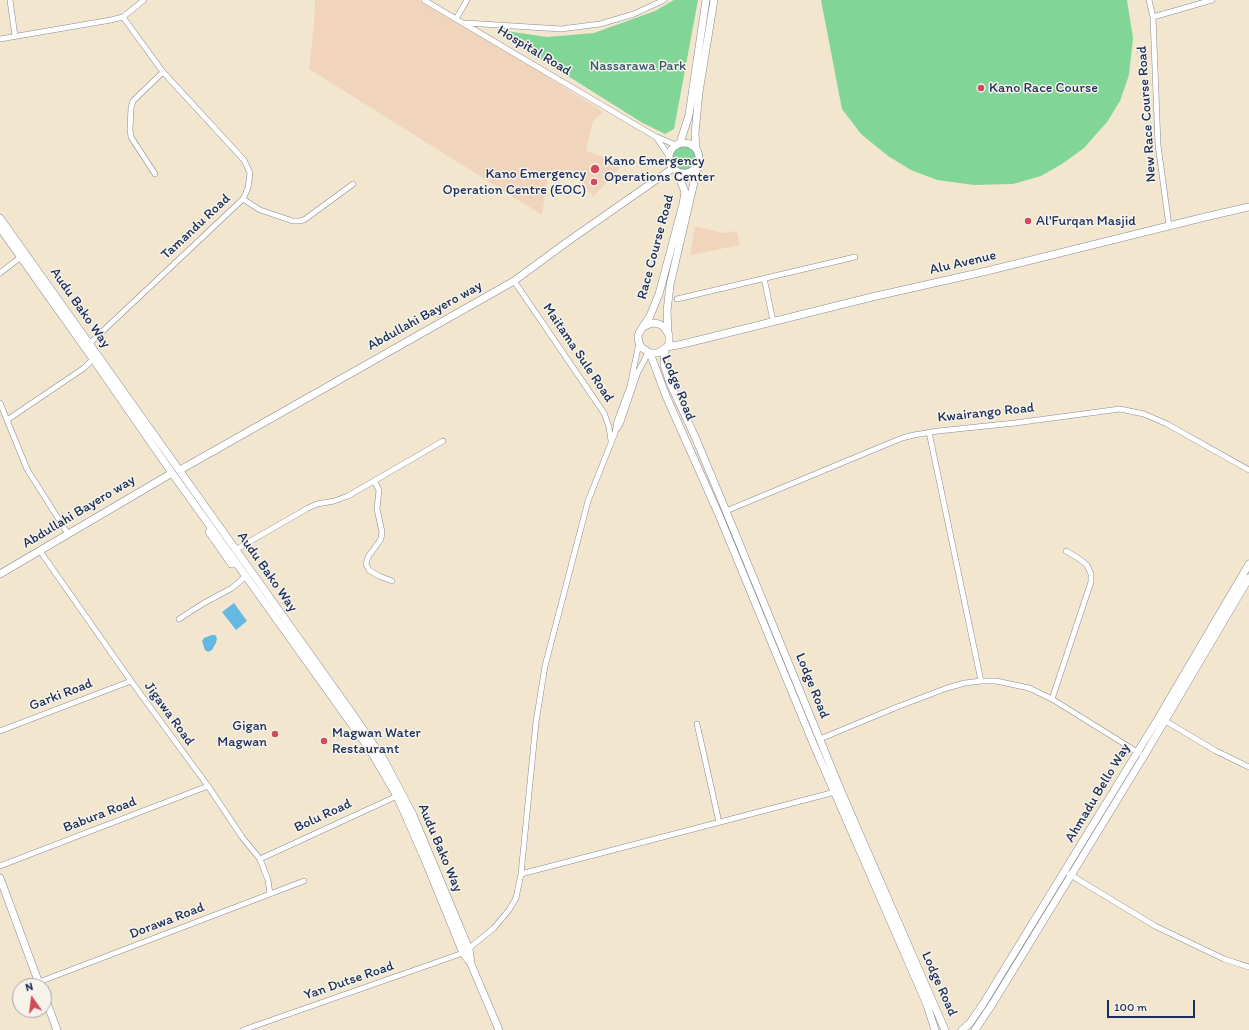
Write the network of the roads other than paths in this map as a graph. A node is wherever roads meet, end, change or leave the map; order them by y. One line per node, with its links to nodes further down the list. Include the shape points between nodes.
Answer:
1 (10, 0): 14 (street)
2 (144, 0): 10 (street)
3 (424, 0): 12 (street, Hospital Road)
4 (467, 0): 12 (street)
5 (664, 0): 13 (street, Hospital Road, via 634,14 600,24 561,29)
6 (706, 0): 18 (street, via 689,115)
7 (714, 0): 19 (street, via 699,92)
8 (1149, 0): 11 (street, New Race Course Road)
9 (1212, 0): 11 (street)
10 (123, 17): 14 (street); 16 (street, Tamandu Road)
11 (1153, 17): 28 (street, New Race Course Road, via 1158,145)
12 (456, 19): 13 (street, Hospital Road)
13 (464, 23): 17 (street, Hospital Road)
14 (15, 36): 15 (street)
15 (0, 39)
16 (163, 72): 23 (street, via 133,101 131,108 131,137); 25 (street, Tamandu Road, via 244,160 250,173)
17 (656, 137): 18 (street); 20 (street, Hospital Road)
18 (678, 144): 19 (street, via 687,143); 20 (street)
19 (696, 148): 21 (street)
20 (669, 156): 22 (street)
21 (699, 161): 22 (street, via 697,167 688,173); 38 (street, Race Course Road, via 670,285 666,311)
22 (675, 170): 34 (street, Abdullahi Bayero way, via 567,242); 37 (street, Race Course Road, via 685,192 683,204 659,294)
23 (155, 174)
24 (353, 184): 25 (street, via 304,220 299,221 260,210)
25 (243, 199): 41 (street, Tamandu Road)
26 (1249, 207): 28 (street, Alu Avenue)
27 (0, 218): 41 (street, Audu Bako Way)
28 (1169, 226): 36 (street, Alu Avenue)
29 (0, 228): 30 (street, Audu Bako Way)
30 (21, 257): 32 (street); 41 (street, Audu Bako Way)
31 (855, 257): 33 (street)
32 (0, 272)
33 (764, 278): 35 (street); 36 (street)
34 (514, 281): 50 (street, Maitama Sule Road, via 604,413); 51 (street, Abdullahi Bayero way)
35 (677, 299)
36 (773, 321): 40 (street, Alu Avenue)
37 (642, 328): 38 (street, via 647,324 659,324); 39 (street)
38 (669, 335): 40 (street); 42 (street)
39 (639, 342): 43 (street); 48 (street, via 630,386)
40 (684, 344): 42 (street, Alu Avenue)
41 (87, 345): 44 (street, Audu Bako Way); 51 (street, Audu Bako Way)
42 (666, 348): 43 (street, via 658,353); 55 (street, Lodge Road, via 664,364 670,383)
43 (649, 353): 48 (street, via 638,372); 76 (street, Lodge Road)
44 (93, 359): 46 (street, via 84,368); 53 (street, Audu Bako Way)
45 (0, 403): 46 (street)
46 (7, 420): 56 (street, via 27,469)
47 (929, 432): 52 (street, Kwairango Road, via 1120,409 1144,414 1168,424); 55 (street, Kwairango Road, via 902,438); 67 (street)
48 (615, 433): 50 (street)
49 (443, 440): 54 (street)
50 (612, 443): 82 (street, via 588,501 545,666 536,722)
51 (180, 470): 57 (street, Audu Bako Way)
52 (1249, 470)
53 (172, 473): 56 (street, Abdullahi Bayero way); 62 (street, Audu Bako Way)
54 (374, 481): 57 (street, via 339,500 308,508); 64 (street, via 379,490 377,509 382,532 381,539 366,564 369,570)
55 (726, 511): 72 (street, Lodge Road)
56 (68, 534): 58 (street, Abdullahi Bayero way)
57 (235, 550): 87 (street, Audu Bako Way, via 384,760 413,815)
58 (40, 551): 61 (street, Abdullahi Bayero way); 66 (street, Jigawa Road)
59 (1066, 551): 68 (street, via 1088,565 1091,582)
60 (1249, 564): 69 (street, Ahmadu Bello Way)
61 (0, 574)
62 (246, 576): 65 (street, via 232,588); 77 (street, Audu Bako Way, via 354,725)
63 (1249, 578): 69 (street, Ahmadu Bello Way)
64 (392, 582)
65 (179, 619)
66 (131, 681): 71 (street, Garki Road); 75 (street, Jigawa Road)
67 (981, 681): 68 (street, via 1019,685); 72 (street, via 947,688)
68 (1052, 699): 73 (street)
69 (1162, 719): 73 (street, Ahmadu Bello Way); 74 (street)
70 (697, 724): 78 (street)
71 (0, 731)
72 (820, 739): 96 (street, Lodge Road)
73 (1141, 754): 81 (street, Ahmadu Bello Way)
74 (1249, 767)
75 (208, 786): 79 (street, Jigawa Road); 80 (street, Babura Road)
76 (835, 792): 78 (street); 95 (street, Lodge Road, via 927,1005)
77 (397, 796): 79 (street, Bolu Road); 87 (street, Audu Bako Way)
78 (719, 822): 82 (street)
79 (260, 859): 85 (street, Jigawa Road)
80 (0, 866)
81 (1068, 873): 86 (street, Ahmadu Bello Way); 88 (street, via 1155,926 1224,959)
82 (521, 874): 87 (street, via 516,898 510,910 494,928)
83 (0, 878): 89 (street)
84 (304, 881): 85 (street, Dorawa Road)
85 (270, 894): 90 (street, Dorawa Road)
86 (1042, 915): 97 (street, Ahmadu Bello Way, via 976,1015); 98 (street, Ahmadu Bello Way)
87 (466, 951): 93 (street, Yan Dutse Road); 94 (street, Audu Bako Way)
88 (1249, 967)
89 (38, 978)
90 (52, 979)
91 (52, 1017): 92 (street)
92 (57, 1030)
93 (243, 1030)
94 (499, 1030)
95 (935, 1030)
96 (945, 1030)
97 (962, 1030)
98 (975, 1030)

